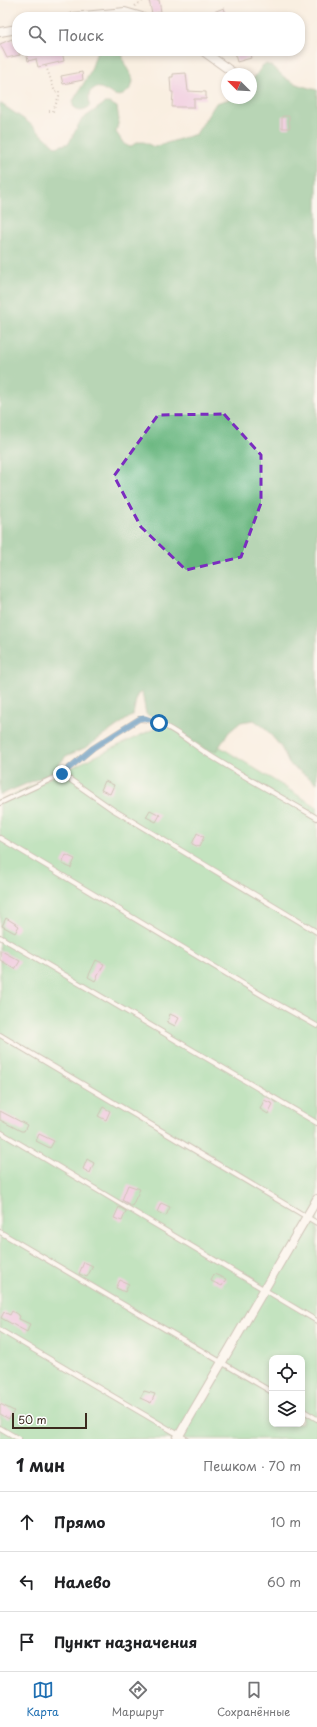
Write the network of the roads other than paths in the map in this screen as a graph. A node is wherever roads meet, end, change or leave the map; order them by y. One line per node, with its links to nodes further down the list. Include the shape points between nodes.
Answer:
1 (12, 31): 2 (street)
2 (0, 32)
3 (209, 56): 4 (street)
4 (226, 68)
5 (62, 774): 6 (lane); 7 (lane, via 93,748 139,719 145,718 159,723); 9 (lane, via 112,810)
6 (0, 803)
7 (317, 818)
8 (0, 838): 11 (lane)
9 (317, 932)
10 (0, 937): 13 (lane)
11 (317, 1026)
12 (0, 1035): 16 (lane)
13 (317, 1123)
14 (0, 1132): 19 (lane)
15 (317, 1199): 16 (street)
16 (307, 1217): 17 (lane); 19 (street)
17 (317, 1223)
18 (0, 1232): 22 (lane)
19 (264, 1290): 20 (lane); 22 (street)
20 (317, 1321)
21 (0, 1330): 27 (lane)
22 (221, 1362): 23 (lane); 27 (street)
23 (270, 1391)
24 (305, 1412): 25 (lane)
25 (317, 1419)
26 (0, 1428): 28 (lane)
27 (181, 1438)
28 (19, 1439)

